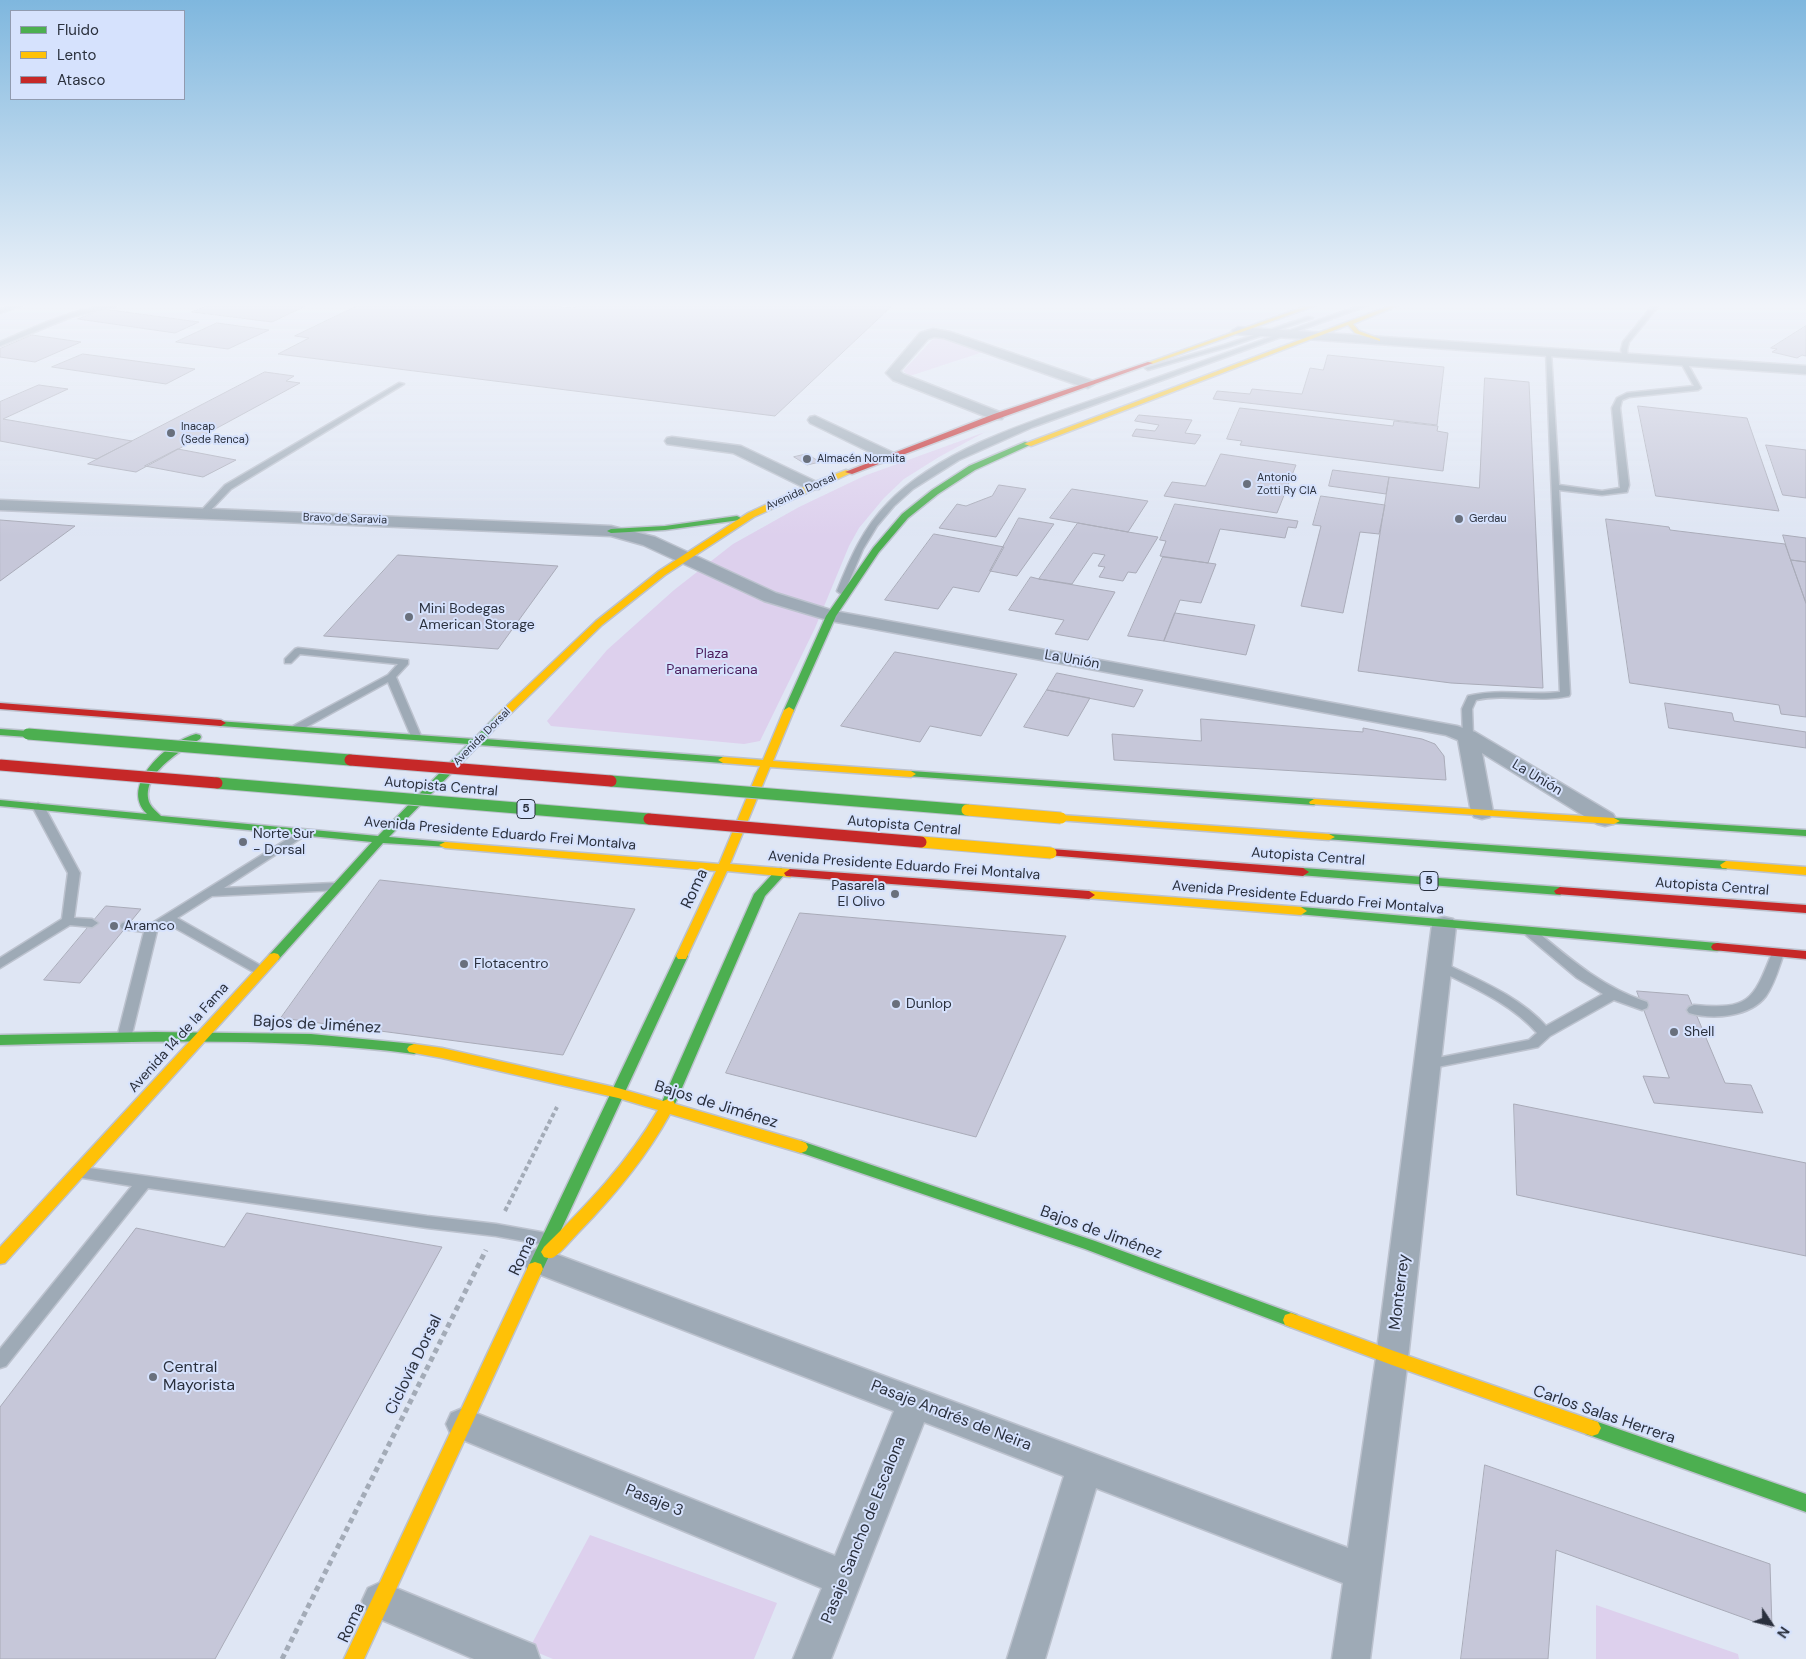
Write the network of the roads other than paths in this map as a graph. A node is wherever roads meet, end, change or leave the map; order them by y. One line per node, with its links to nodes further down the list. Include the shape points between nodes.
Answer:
1 (907, 381): 11 (street)
2 (1081, 381): 10 (street)
3 (1095, 381): 10 (main road, Avenida Dorsal)
4 (1097, 381): 10 (lane)
5 (1153, 381): 22 (lane, via 976,447 923,477 883,514 859,547)
6 (1189, 381): 22 (main road, via 1051,433 972,468 935,492 890,531)
7 (1550, 381): 16 (lane)
8 (1694, 381): 16 (lane, via 1698,388 1627,394 1619,399 1616,408 1624,490 1602,493)
9 (401, 384): 18 (lane, via 228,487)
10 (1088, 384): 11 (main road, Avenida Dorsal)
11 (997, 416): 14 (main road, Avenida Dorsal)
12 (815, 420): 14 (street)
13 (672, 441): 15 (street, via 736,449)
14 (889, 456): 15 (main road, Avenida Dorsal)
15 (813, 486): 19 (main road, Avenida Dorsal)
16 (1555, 487): 32 (lane, via 1565,694 1551,697 1489,693 1472,698 1467,709)
17 (0, 505): 18 (street, Bravo de Saravia)
18 (203, 514): 20 (street, Bravo de Saravia)
19 (751, 515): 20 (main road, via 665,528); 21 (main road, Avenida Dorsal)
20 (611, 531): 21 (street, Bravo de Saravia, via 649,541)
21 (685, 557): 22 (street, La Unión, via 770,597); 33 (main road, Avenida Dorsal, via 599,623)
22 (831, 616): 32 (street, La Unión, via 1436,726); 34 (main road)
23 (342, 655): 24 (lane, via 298,651); 25 (lane); 26 (lane, via 404,662)
24 (288, 661)
25 (332, 666)
26 (391, 677): 29 (lane); 31 (lane)
27 (0, 706): 28 (main road)
28 (240, 723): 29 (main road); 39 (main road, via 209,732 180,746 153,770 143,785 142,794 150,813)
29 (297, 728): 31 (main road)
30 (0, 732): 45 (main road, Autopista Central, bridge, via 1061,818)
31 (416, 736): 33 (main road)
32 (1468, 736): 38 (street); 40 (street, La Unión)
33 (476, 741): 34 (main road); 43 (main road, Avenida Dorsal)
34 (765, 763): 38 (main road); 44 (main road)
35 (0, 765): 49 (main road, Autopista Central / 5, bridge, via 1051,853)
36 (0, 803): 37 (main road, Avenida Presidente Eduardo Frei Montalva)
37 (38, 806): 39 (main road, Avenida Presidente Eduardo Frei Montalva); 51 (lane, via 74,874)
38 (1482, 812): 40 (main road)
39 (156, 817): 41 (main road, Avenida Presidente Eduardo Frei Montalva)
40 (1606, 819): 42 (main road)
41 (302, 833): 43 (main road, Avenida Presidente Eduardo Frei Montalva); 48 (lane)
42 (1806, 833)
43 (380, 840): 44 (main road, Avenida Presidente Eduardo Frei Montalva); 47 (main road, Avenida 14 de la Fama)
44 (723, 867): 46 (main road, Avenida Presidente Eduardo Frei Montalva); 70 (main road, Roma)
45 (1806, 871)
46 (780, 872): 53 (main road, Avenida Presidente Eduardo Frei Montalva, via 1217,904); 71 (main road, via 760,894)
47 (338, 887): 48 (lane); 61 (main road, Avenida 14 de la Fama)
48 (209, 892): 50 (lane)
49 (1806, 909)
50 (167, 918): 55 (lane); 61 (lane)
51 (68, 921): 52 (lane); 59 (lane)
52 (92, 924)
53 (1444, 925): 56 (main road, Avenida Presidente Eduardo Frei Montalva); 60 (street, Monterrey)
54 (126, 926): 55 (lane)
55 (150, 929): 67 (lane)
56 (1528, 931): 57 (main road, Avenida Presidente Eduardo Frei Montalva); 62 (lane, via 1589,982)
57 (1778, 952): 58 (main road, Avenida Presidente Eduardo Frei Montalva); 64 (lane, via 1761,992 1753,1001 1731,1010)
58 (1806, 955)
59 (0, 964)
60 (1438, 965): 65 (lane, via 1520,1010 1535,1020); 69 (street, Monterrey)
61 (261, 971): 66 (main road, Avenida 14 de la Fama)
62 (1612, 995): 63 (lane); 65 (lane)
63 (1642, 1005)
64 (1694, 1010)
65 (1545, 1033): 69 (lane, via 1533,1044)
66 (200, 1037): 67 (main road, Bajos de Jiménez); 70 (main road, Bajos de Jiménez, via 307,1038 376,1043 442,1054); 72 (main road, Avenida 14 de la Fama)
67 (124, 1038): 68 (main road, Bajos de Jiménez)
68 (0, 1040)
69 (1427, 1064): 76 (street, Monterrey)
70 (618, 1093): 71 (main road, Bajos de Jiménez); 74 (main road, Roma)
71 (668, 1106): 74 (main road, via 642,1149 605,1195 574,1228); 76 (main road, Bajos de Jiménez, via 842,1160 1090,1245)
72 (78, 1173): 73 (lane); 75 (main road, Avenida 14 de la Fama)
73 (144, 1182): 74 (lane, via 496,1230); 77 (lane)
74 (544, 1250): 78 (street, Pasaje Andrés de Neira); 79 (main road, Roma)
75 (0, 1258)
76 (1392, 1358): 81 (main road, Carlos Salas Herrera); 82 (street, Monterrey)
77 (0, 1360)
78 (915, 1402): 80 (street, Pasaje Andrés de Neira); 83 (street, Pasaje Sancho de Escalona)
79 (463, 1424): 83 (street, Pasaje 3); 84 (main road, Roma)
80 (1085, 1466): 82 (street, Pasaje Andrés de Neira); 88 (street)
81 (1806, 1504)
82 (1362, 1572): 89 (street, Monterrey)
83 (844, 1578): 87 (street, Pasaje Sancho de Escalona)
84 (381, 1601): 85 (main road, Roma); 86 (street)
85 (354, 1659)
86 (521, 1659)
87 (812, 1659)
88 (1026, 1659)
89 (1351, 1659)

